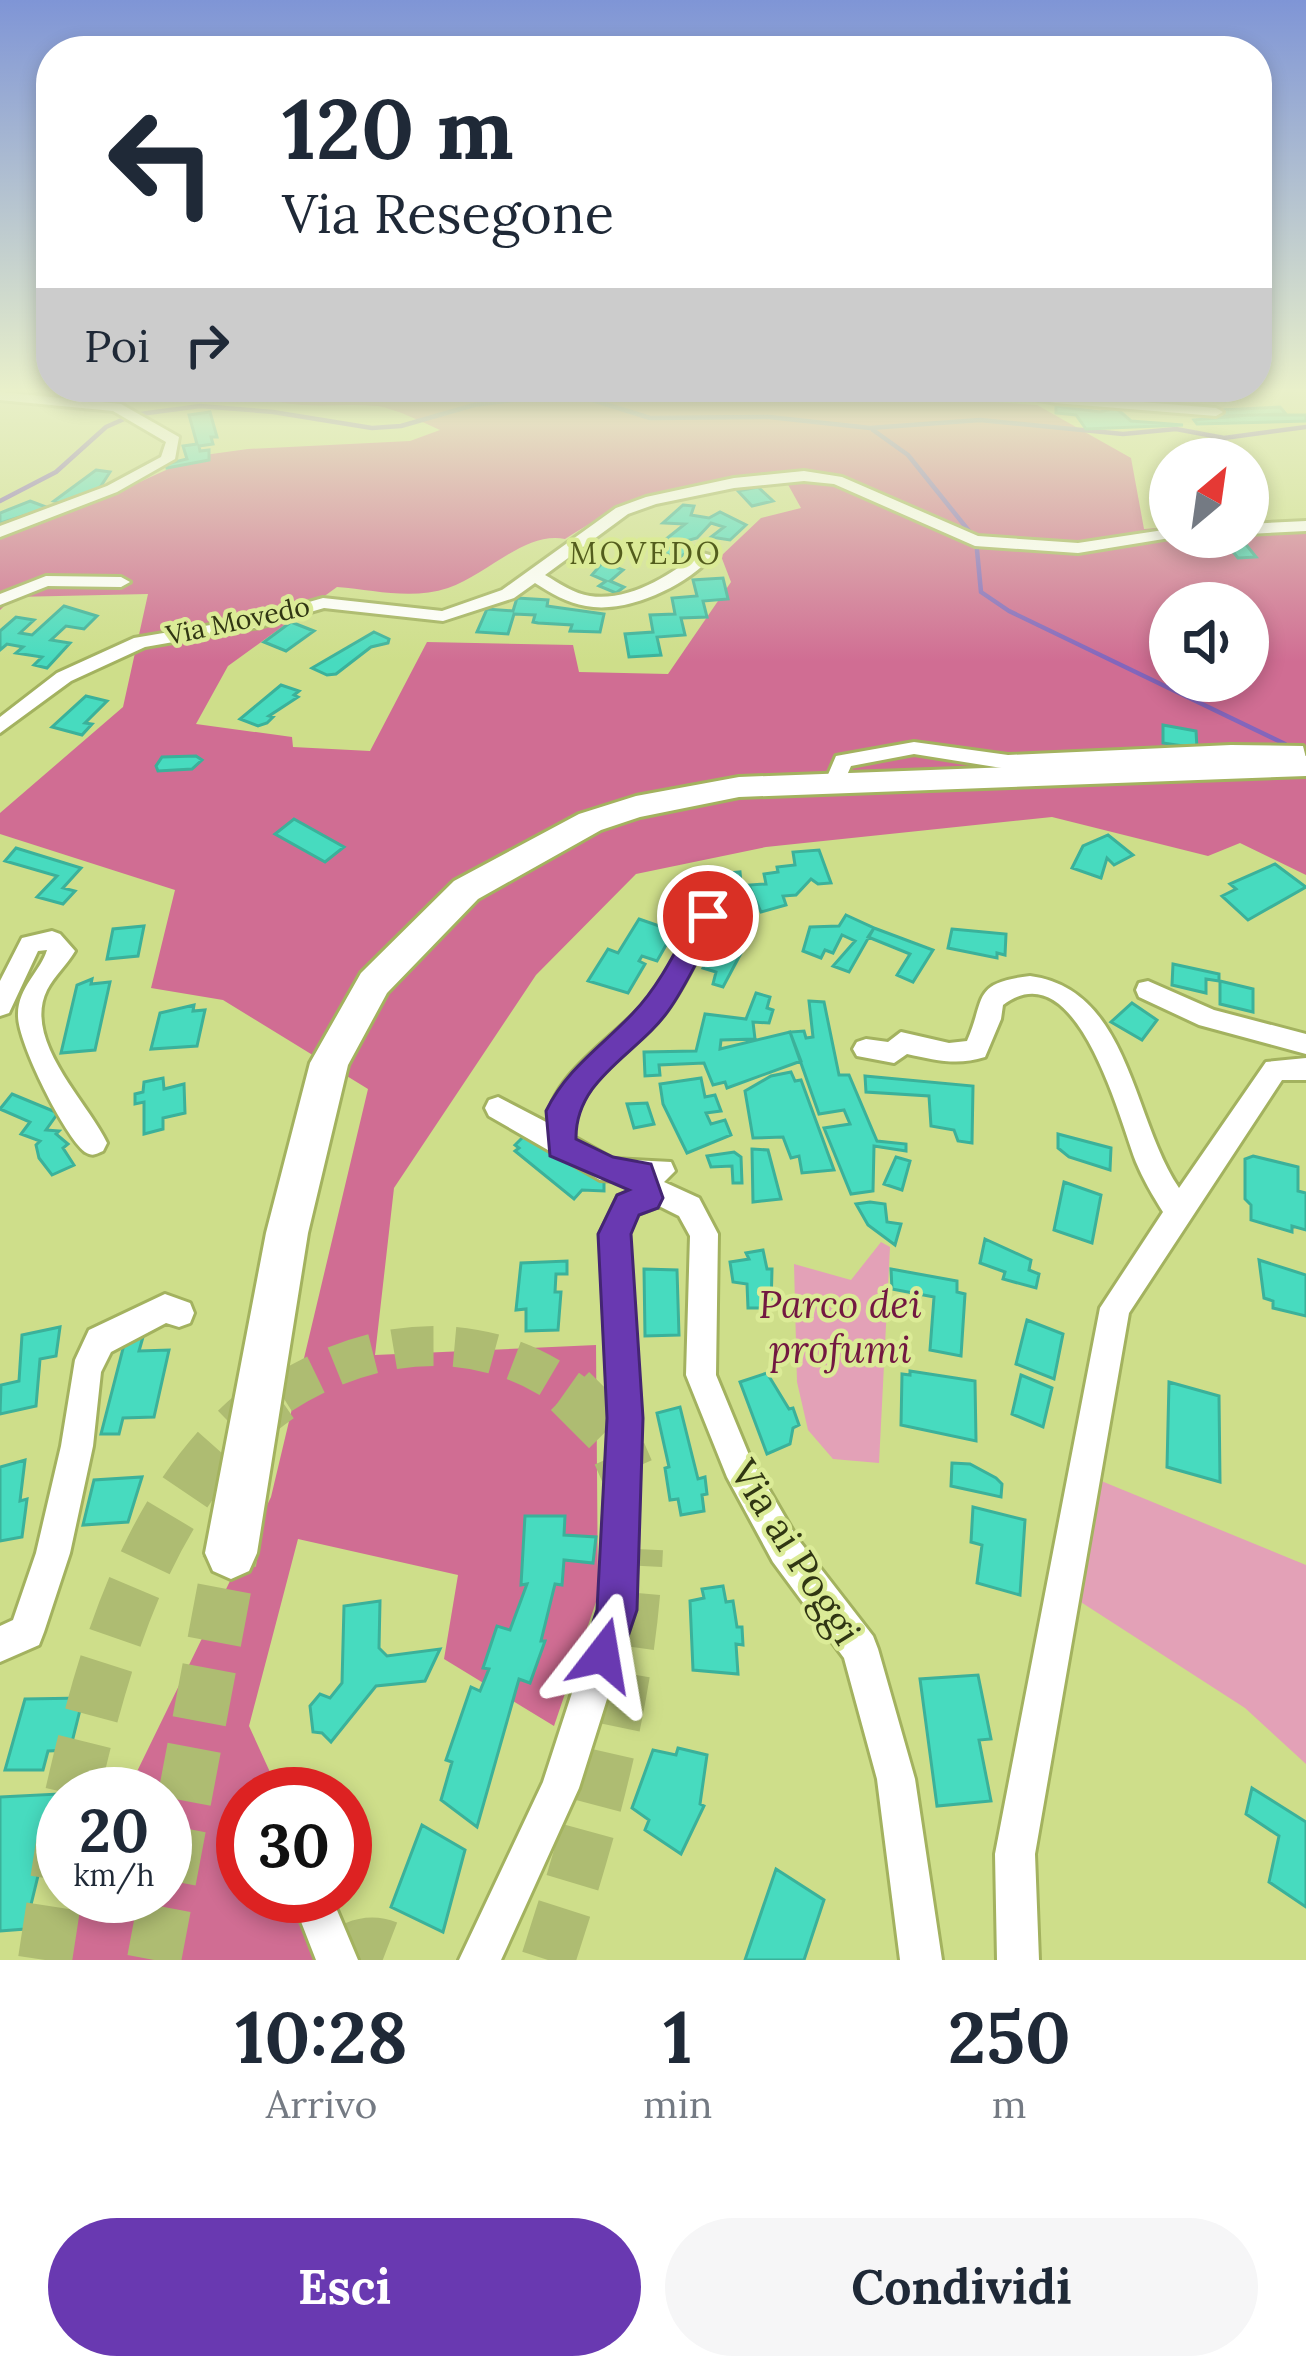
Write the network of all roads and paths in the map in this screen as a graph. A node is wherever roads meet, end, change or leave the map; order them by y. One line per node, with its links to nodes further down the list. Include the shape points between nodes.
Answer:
1 (130, 479): 6 (street)
2 (769, 479): 9 (street, Via Movedo, via 633,506)
3 (833, 479): 7 (street, Via Movedo, via 975,541 1078,548)
4 (1306, 526): 5 (street)
5 (1269, 528)
6 (0, 532)
7 (1149, 537)
8 (705, 556): 9 (street, via 681,576 601,603)
9 (534, 575): 12 (street, Via Movedo, via 508,594 443,616 322,603 140,642 64,676)
10 (121, 582): 11 (street, via 46,581)
11 (0, 599)
12 (0, 727)
13 (1305, 759): 26 (highway, via 739,787 590,822 466,890 374,983 328,1063)
14 (708, 916): 22 (street, via 662,999 596,1062 561,1111)
15 (1148, 990): 17 (street, via 1208,1018)
16 (0, 1006): 21 (street, via 30,944 61,945 32,997 29,1022)
17 (1306, 1044)
18 (866, 1049): 24 (street, via 894,1053 902,1042 976,1050 989,1003 1003,989 1040,983 1065,995 1110,1055 1152,1169)
19 (1306, 1068): 24 (street, via 1275,1069)
20 (498, 1108): 22 (street, Via ai Poggi)
21 (94, 1143)
22 (561, 1146): 23 (street, Via ai Poggi)
23 (649, 1181): 30 (street, via 614,1234 625,1418 617,1610 560,1788); 31 (street, Via ai Poggi, via 689,1207 704,1234 701,1375 738,1466 785,1550 860,1649 896,1779)
24 (1179, 1211): 32 (street, via 1114,1308 1015,1854)
25 (179, 1313): 27 (street, via 165,1308 100,1341 86,1371 53,1553 26,1632)
26 (231, 1553)
27 (0, 1644)
28 (322, 1923): 29 (street)
29 (337, 1960)
30 (480, 1960)
31 (921, 1960)
32 (1018, 1960)

